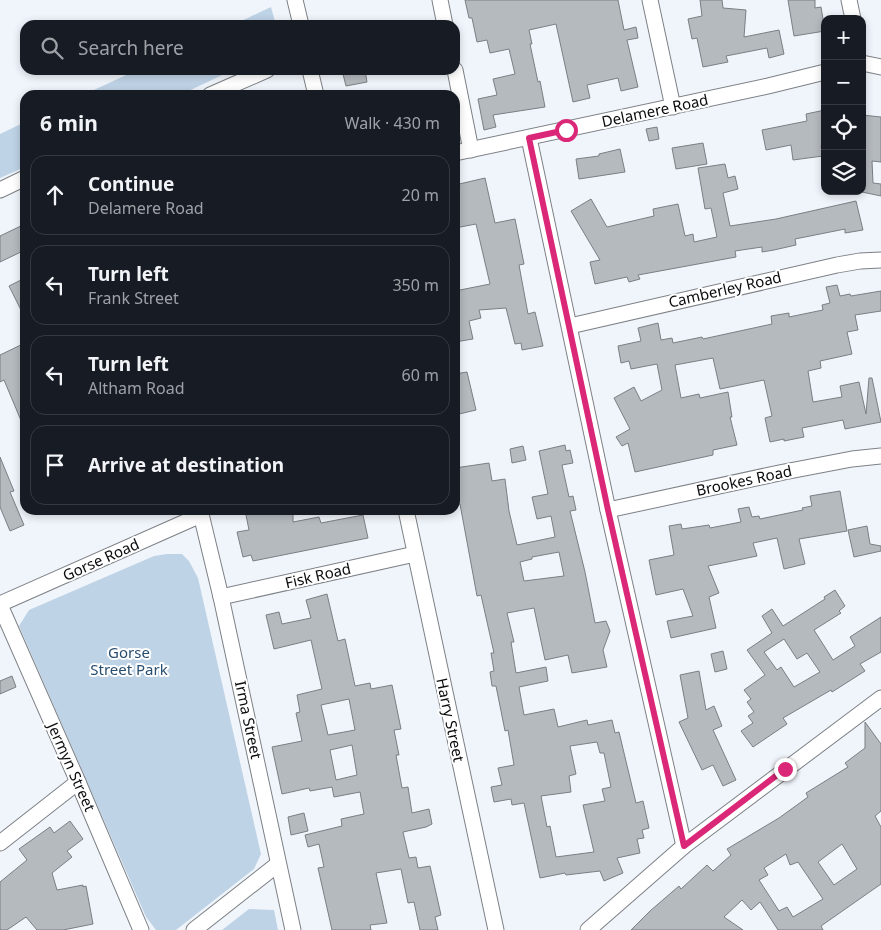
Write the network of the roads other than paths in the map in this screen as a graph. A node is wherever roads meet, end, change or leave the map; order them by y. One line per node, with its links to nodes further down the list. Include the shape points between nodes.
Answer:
1 (295, 0): 6 (street)
2 (440, 0): 7 (street)
3 (650, 0): 18 (street)
4 (849, 0): 5 (street)
5 (852, 15)
6 (300, 20)
7 (445, 20)
8 (866, 63): 9 (street)
9 (881, 66)
10 (821, 73): 18 (street, Delamere Road)
11 (256, 75): 14 (street)
12 (311, 75): 15 (street)
13 (456, 75): 16 (street)
14 (221, 90)
15 (315, 90)
16 (459, 90)
17 (460, 95): 20 (street)
18 (672, 107): 19 (street, Delamere Road)
19 (529, 138): 20 (street, Delamere Road); 25 (street)
20 (471, 150): 21 (street, Delamere Road)
21 (460, 152)
22 (20, 180): 23 (street)
23 (0, 190)
24 (881, 260): 25 (street, Camberley Road, via 837,265)
25 (570, 326): 27 (street)
26 (881, 456): 27 (street, Brookes Road, via 852,458)
27 (608, 510): 37 (street)
28 (197, 515): 33 (street, Gorse Road)
29 (201, 515): 32 (street, Irma Street)
30 (407, 515): 31 (street, Harry Street)
31 (415, 554): 32 (street, Fisk Road); 42 (street, Harry Street)
32 (221, 598): 38 (street, Irma Street)
33 (0, 605): 35 (street, Jermyn Street)
34 (881, 698): 37 (street)
35 (78, 782): 36 (street); 39 (street, Jermyn Street)
36 (0, 842)
37 (684, 846): 43 (street)
38 (278, 864): 40 (street); 41 (street, Irma Street)
39 (141, 930)
40 (194, 930)
41 (293, 930)
42 (496, 930)
43 (588, 930)

